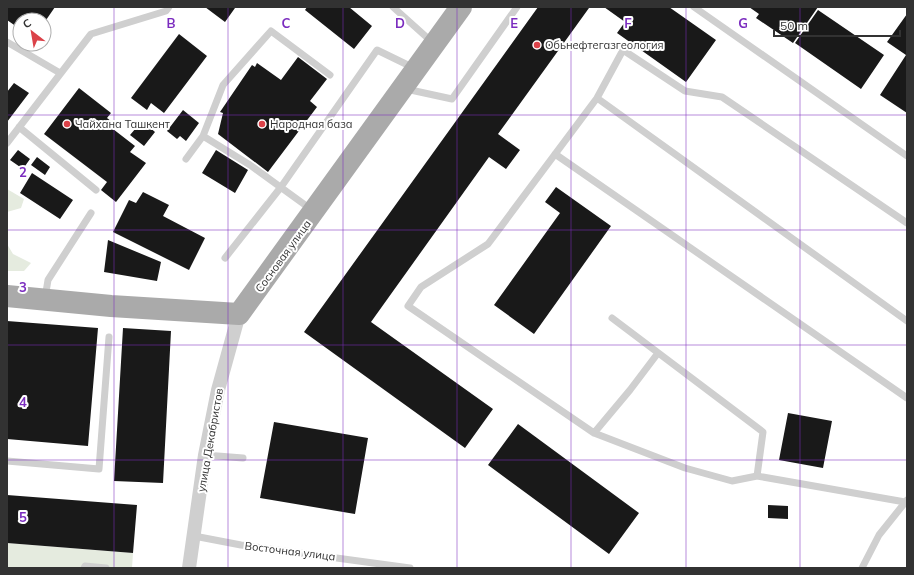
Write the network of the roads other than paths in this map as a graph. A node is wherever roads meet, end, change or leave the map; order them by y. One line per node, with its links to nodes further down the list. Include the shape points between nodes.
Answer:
1 (169, 7): 9 (lane, via 166,11 91,34)
2 (393, 7): 7 (lane)
3 (461, 7): 7 (main road, Сосновая улица)
4 (517, 7): 11 (lane, via 452,99)
5 (694, 7): 17 (lane)
6 (7, 42): 9 (lane)
7 (434, 44): 8 (main road, Сосновая улица)
8 (416, 68): 11 (main road, Сосновая улица); 19 (lane, via 377,50)
9 (60, 73): 13 (lane)
10 (330, 75): 14 (lane, via 270,31 223,85)
11 (402, 88): 21 (main road, Сосновая улица)
12 (597, 98): 16 (lane); 23 (lane, via 623,50 685,91 722,96); 29 (lane)
13 (19, 127): 15 (lane); 20 (lane)
14 (204, 136): 18 (lane); 19 (lane)
15 (7, 143)
16 (555, 154): 32 (lane); 33 (lane, via 488,244 421,287 408,306)
17 (907, 156)
18 (186, 159)
19 (281, 187): 21 (lane); 24 (lane)
20 (96, 190)
21 (314, 212): 27 (main road, Сосновая улица)
22 (91, 213): 26 (lane, via 48,280)
23 (907, 224)
24 (224, 258)
25 (7, 296): 26 (main road)
26 (45, 300): 27 (main road)
27 (239, 314): 34 (street, улица Декабристов, via 218,390)
28 (612, 318): 31 (lane)
29 (907, 321)
30 (109, 337): 36 (lane, via 99,469)
31 (658, 353): 33 (lane); 37 (lane, via 763,432)
32 (907, 398)
33 (594, 433): 37 (lane, via 685,468 732,481)
34 (205, 455): 35 (lane); 39 (street, улица Декабристов)
35 (243, 458)
36 (7, 461)
37 (757, 476): 38 (lane)
38 (906, 501): 46 (lane, via 879,535)
39 (194, 536): 40 (lane, Восточная улица, via 241,546); 44 (street, улица Декабристов)
40 (361, 560): 41 (lane, Восточная улица); 45 (lane)
41 (405, 567)
42 (84, 568): 43 (lane)
43 (106, 568)
44 (189, 568)
45 (361, 568)
46 (862, 568)

